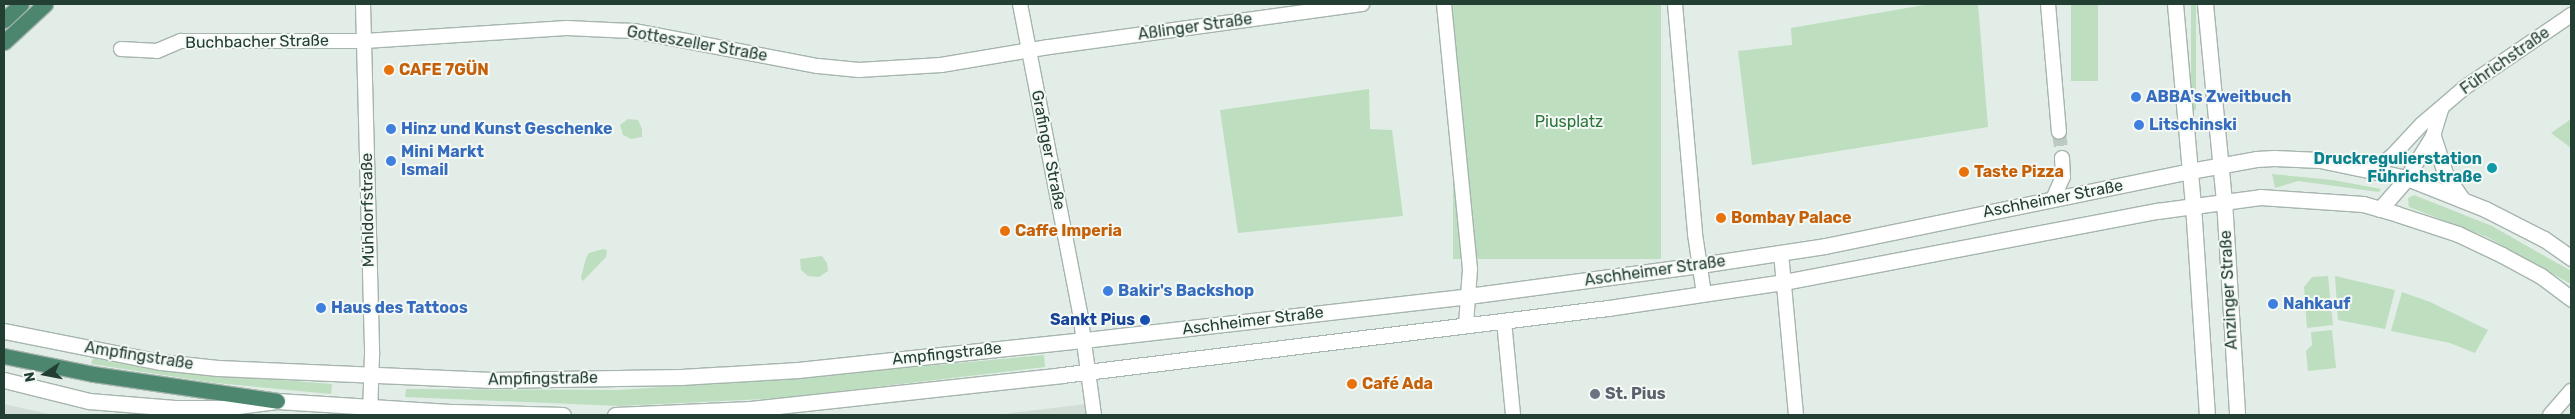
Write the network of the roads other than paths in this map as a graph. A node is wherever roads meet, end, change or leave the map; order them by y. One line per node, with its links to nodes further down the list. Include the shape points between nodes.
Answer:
1 (21, 4): 12 (highway)
2 (45, 4): 14 (highway)
3 (363, 4): 13 (street, Mühldorfstraße)
4 (1020, 4): 16 (street, Grafinger Straße)
5 (1362, 4): 16 (street, Aßlinger Straße)
6 (1444, 4): 35 (street, via 1470,269)
7 (1675, 4): 32 (street)
8 (2048, 4): 18 (street)
9 (2175, 4): 23 (main road, Anzinger Straße)
10 (2205, 4): 21 (main road, Anzinger Straße)
11 (2571, 15): 17 (street, Führichstraße, via 2464,88)
12 (4, 20)
13 (364, 41): 15 (street, Buchbacher Straße, via 181,41 157,51); 16 (street, Gotteszeller Straße, via 567,28 634,31 818,66 859,70 941,65); 43 (street, Mühldorfstraße)
14 (4, 42)
15 (121, 50)
16 (1028, 50): 40 (street, Grafinger Straße)
17 (2441, 110): 19 (street, Führichstraße); 22 (street, Führichstraße)
18 (2059, 132)
19 (2433, 136): 24 (street, Führichstraße); 27 (main road, via 2446,176)
20 (2062, 158): 25 (street, via 2063,178)
21 (2220, 166): 22 (main road, Aschheimer Straße, via 2274,158 2320,160); 23 (main road, Aschheimer Straße); 26 (main road, Anzinger Straße)
22 (2374, 170): 24 (main road, Aschheimer Straße)
23 (2190, 171): 25 (main road, Aschheimer Straße); 28 (main road, Anzinger Straße)
24 (2407, 178): 27 (main road, Aschheimer Straße); 29 (main road)
25 (2053, 199): 30 (main road, Aschheimer Straße)
26 (2224, 200): 28 (main road, Aschheimer Straße); 29 (main road, Aschheimer Straße, via 2292,198 2363,204); 54 (main road, Anzinger Straße)
27 (2463, 200): 31 (main road, Aschheimer Straße, via 2544,239)
28 (2193, 205): 33 (main road, Aschheimer Straße); 53 (main road, Anzinger Straße)
29 (2380, 209): 36 (main road, Aschheimer Straße, via 2458,234 2541,276)
30 (1781, 252): 32 (main road, Aschheimer Straße); 33 (street)
31 (2571, 258)
32 (1700, 265): 34 (street); 35 (main road, Aschheimer Straße)
33 (1784, 282): 34 (main road, Aschheimer Straße); 52 (street)
34 (1704, 294): 37 (main road, Aschheimer Straße)
35 (1468, 296): 38 (street); 40 (main road, Aschheimer Straße)
36 (2571, 298)
37 (1504, 321): 38 (main road, Aschheimer Straße); 51 (street)
38 (1466, 325): 42 (main road, Aschheimer Straße)
39 (4, 331): 43 (main road, Ampfingstraße, via 161,362 218,368)
40 (1084, 340): 42 (street, Grafinger Straße); 43 (main road, Ampfingstraße, via 798,370 681,377 492,380)
41 (4, 356): 46 (highway, via 93,374)
42 (1088, 371): 49 (main road, Ampfingstraße, via 751,409); 50 (street, Grafinger Straße)
43 (371, 374): 47 (street, Mühldorfstraße)
44 (4, 380): 46 (main road, Ampfingstraße, via 89,401 222,408)
45 (2571, 391): 55 (street)
46 (277, 401): 47 (main road, Ampfingstraße)
47 (370, 411): 48 (main road, Ampfingstraße)
48 (563, 415)
49 (615, 415)
50 (1094, 415)
51 (1513, 415)
52 (1796, 415)
53 (2206, 415)
54 (2237, 415)
55 (2550, 415)

